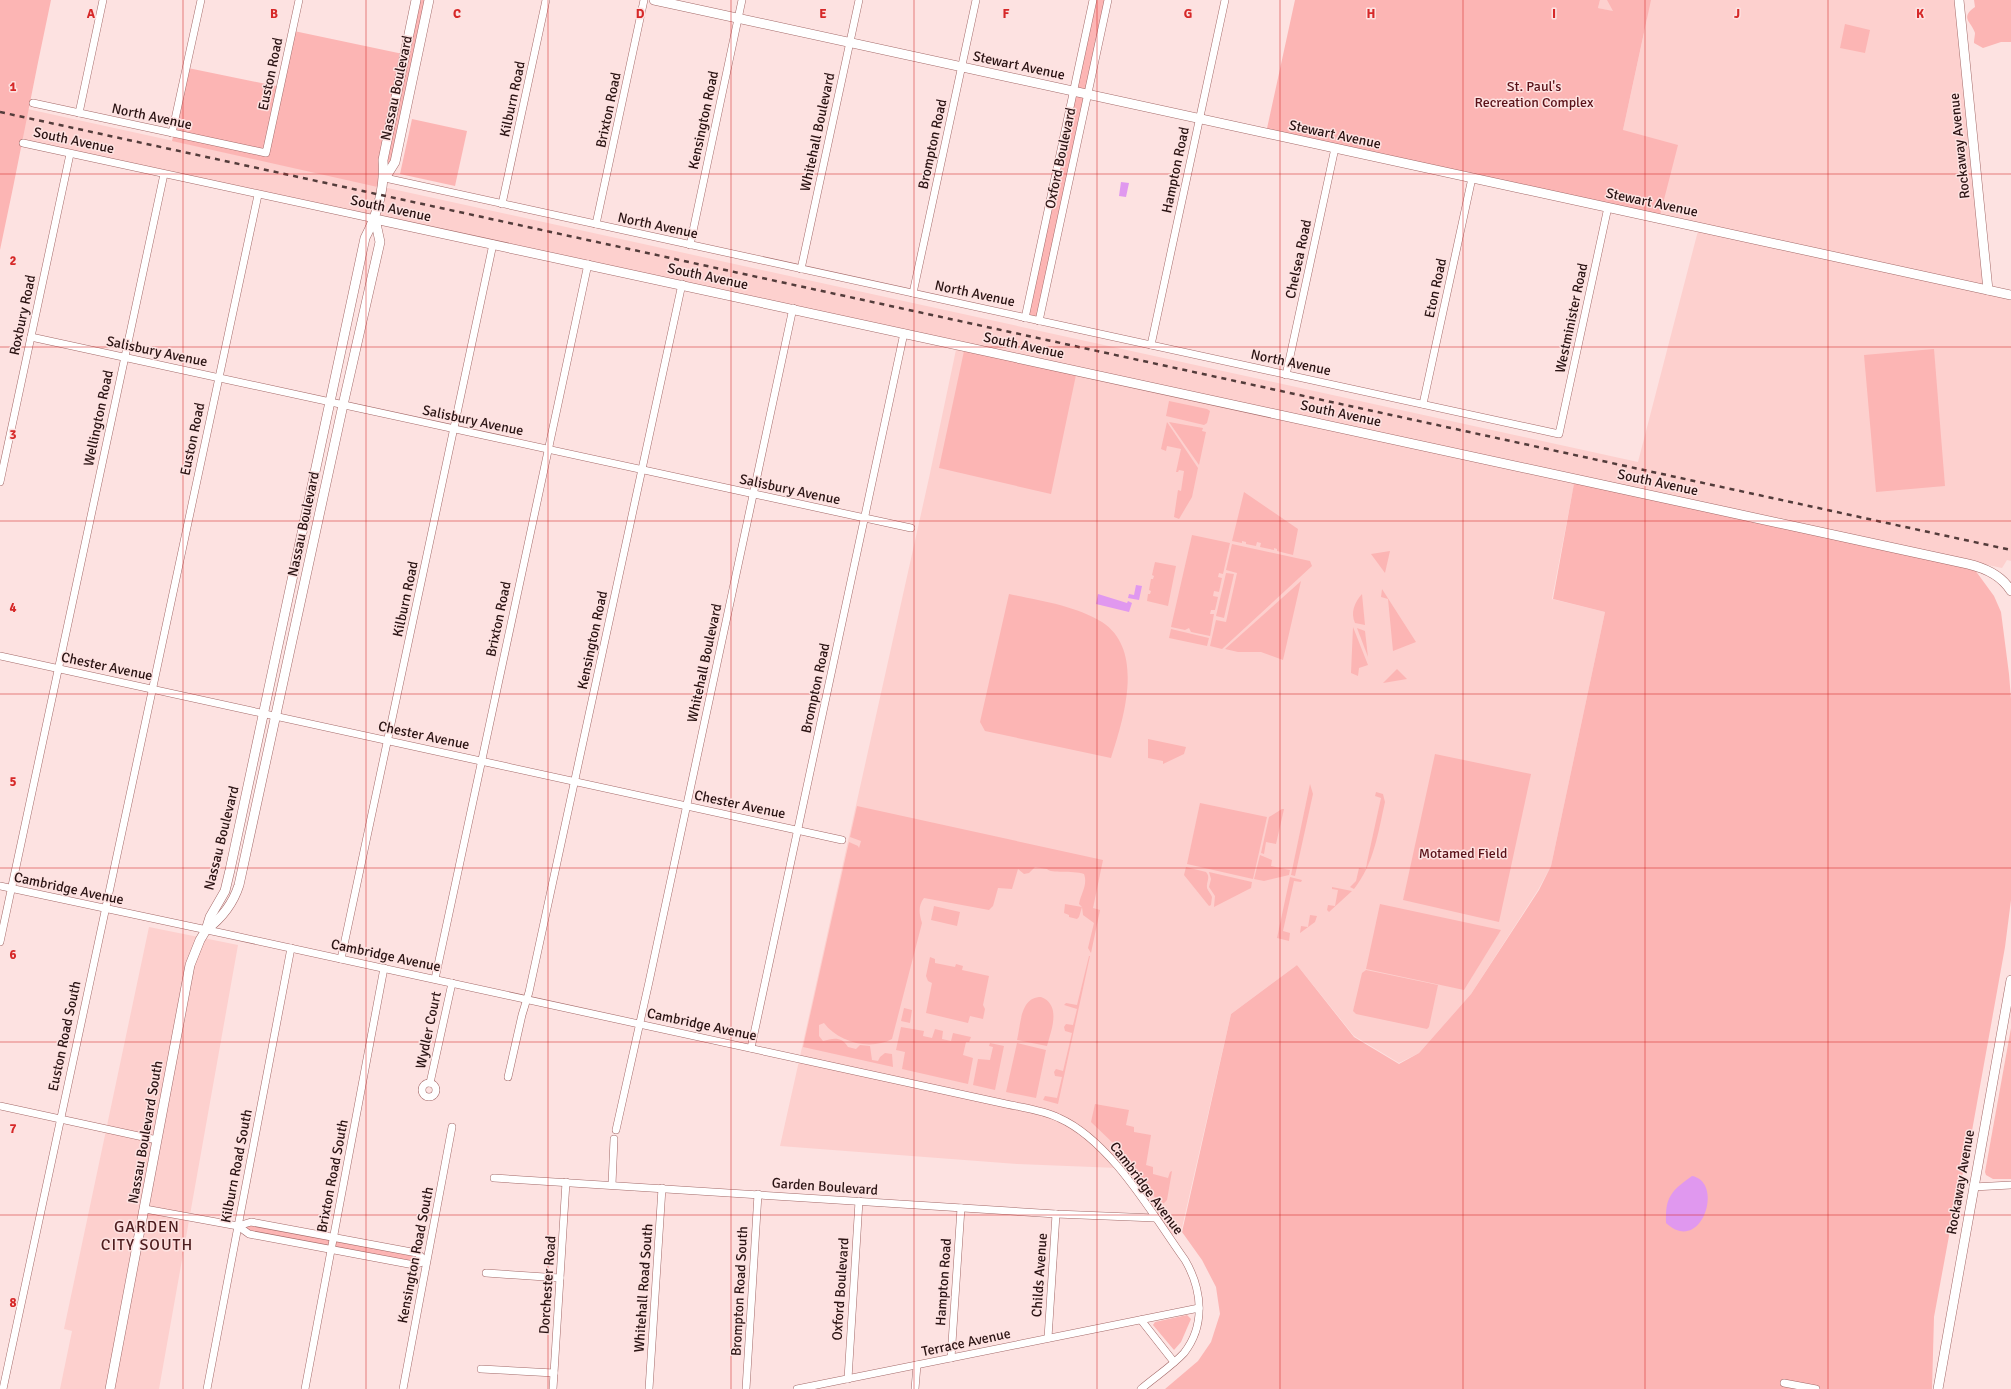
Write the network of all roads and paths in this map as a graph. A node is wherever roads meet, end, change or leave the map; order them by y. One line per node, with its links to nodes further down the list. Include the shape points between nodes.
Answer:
1 (103, 0): 22 (street)
2 (201, 0): 24 (street)
3 (299, 0): 27 (street, Euston Road)
4 (416, 0): 30 (main road, Nassau Boulevard, via 383,160)
5 (429, 0): 30 (main road, Nassau Boulevard, via 395,161)
6 (546, 0): 33 (street, Kilburn Road)
7 (644, 0): 38 (street, Brixton Road)
8 (654, 0): 16 (main road, Stewart Avenue)
9 (742, 0): 16 (street, Kensington Road)
10 (859, 0): 17 (street, Whitehall Boulevard)
11 (976, 0): 18 (street, Brompton Road)
12 (1093, 0): 19 (street, Oxford Boulevard)
13 (1108, 0): 20 (street, Oxford Boulevard)
14 (1225, 0): 23 (street, Hampton Road)
15 (1959, 0): 44 (main road, Rockaway Avenue)
16 (738, 18): 17 (main road, Stewart Avenue); 40 (street, Kensington Road)
17 (850, 43): 18 (main road, Stewart Avenue); 42 (street, Whitehall Boulevard)
18 (962, 67): 19 (main road, Stewart Avenue); 45 (street, Brompton Road)
19 (1074, 91): 20 (main road, Stewart Avenue); 35 (street, Oxford Boulevard)
20 (1087, 94): 23 (main road, Stewart Avenue); 36 (street, Oxford Boulevard)
21 (33, 103): 22 (street, North Avenue)
22 (79, 113): 24 (street, North Avenue)
23 (1199, 118): 26 (main road, Stewart Avenue); 52 (street, Hampton Road)
24 (172, 133): 27 (street, North Avenue)
25 (23, 143): 28 (street, South Avenue)
26 (1335, 148): 31 (main road, Stewart Avenue); 54 (street, Chelsea Road)
27 (266, 153)
28 (70, 154): 29 (street, South Avenue); 51 (street, Roxbury Road)
29 (164, 174): 32 (street, South Avenue); 53 (street, Wellington Road)
30 (384, 178): 33 (street, North Avenue); 37 (main road, Nassau Boulevard)
31 (1472, 178): 34 (main road, Stewart Avenue); 57 (street, Eton Road)
32 (258, 195): 37 (street, South Avenue); 55 (street, Euston Road)
33 (502, 204): 38 (street, North Avenue)
34 (1608, 207): 44 (main road, Stewart Avenue); 60 (street, Westminister Road)
35 (1049, 208): 36 (street); 48 (street, Oxford Boulevard)
36 (1062, 211): 49 (street, Oxford Boulevard)
37 (375, 219): 39 (main road, South Avenue); 56 (main road, Nassau Boulevard, via 365,238); 58 (main road, Nassau Boulevard, via 380,242)
38 (596, 224): 40 (street, North Avenue)
39 (493, 244): 41 (main road, South Avenue); 59 (street, Kilburn Road)
40 (690, 245): 42 (street, North Avenue)
41 (588, 264): 43 (main road, South Avenue); 61 (street, Brixton Road)
42 (801, 269): 45 (street, North Avenue)
43 (682, 284): 47 (main road, South Avenue); 62 (street, Kensington Road)
44 (1988, 290): 46 (main road, Stewart Avenue)
45 (913, 293): 48 (street, North Avenue)
46 (2011, 295)
47 (793, 308): 50 (main road, South Avenue); 64 (street, Whitehall Boulevard)
48 (1025, 318): 49 (street, North Avenue)
49 (1039, 321): 52 (street, North Avenue)
50 (904, 333): 65 (street, Brompton Road); 67 (main road, South Avenue, via 1968,564 1990,572)
51 (31, 337): 53 (street, Salisbury Avenue); 63 (street, Roxbury Road)
52 (1151, 345): 54 (street, North Avenue)
53 (125, 358): 55 (street, Salisbury Avenue); 69 (street, Wellington Road)
54 (1286, 375): 57 (street, North Avenue)
55 (218, 378): 56 (street, Salisbury Avenue); 70 (street, Euston Road)
56 (329, 402): 58 (street, Salisbury Avenue); 71 (main road, Nassau Boulevard)
57 (1424, 404): 60 (street, North Avenue)
58 (343, 405): 59 (street, Salisbury Avenue); 72 (main road, Nassau Boulevard)
59 (454, 429): 61 (street, Salisbury Avenue); 73 (street, Kilburn Road)
60 (1559, 434)
61 (548, 449): 62 (street, Salisbury Avenue); 74 (street, Brixton Road)
62 (642, 470): 64 (street, Salisbury Avenue); 75 (street, Kensington Road)
63 (0, 482)
64 (753, 494): 65 (street, Salisbury Avenue); 76 (street, Whitehall Boulevard)
65 (865, 518): 66 (street, Salisbury Avenue); 77 (street, Brompton Road)
66 (911, 528)
67 (2011, 591)
68 (0, 656): 69 (street, Chester Avenue)
69 (58, 668): 70 (street, Chester Avenue); 80 (street, Wellington Road)
70 (152, 689): 71 (street, Chester Avenue); 81 (street, Euston Road South)
71 (263, 713): 72 (street, Chester Avenue); 82 (main road, Nassau Boulevard, via 228,881)
72 (276, 716): 73 (street, Chester Avenue); 82 (main road, Nassau Boulevard, via 239,885 221,918)
73 (388, 740): 74 (street, Chester Avenue); 85 (street, Kilburn Road)
74 (481, 761): 75 (street, Chester Avenue); 87 (street, Brixton Road)
75 (575, 782): 76 (street, Chester Avenue); 90 (street, Kensington Road)
76 (687, 806): 77 (street, Chester Avenue); 91 (street, Whitehall Boulevard)
77 (798, 830): 78 (street, Chester Avenue); 92 (street, Brompton Road)
78 (842, 840)
79 (0, 886): 80 (street, Cambridge Avenue)
80 (11, 889): 81 (street, Cambridge Avenue); 83 (street, Wellington Road)
81 (105, 909): 82 (street, Cambridge Avenue); 96 (street, Euston Road South)
82 (206, 930): 84 (street, Cambridge Avenue); 100 (main road, Nassau Boulevard South, via 190,965)
83 (0, 942)
84 (291, 948): 85 (street, Cambridge Avenue); 113 (street, Kilburn Road South)
85 (341, 959): 86 (street, Cambridge Avenue)
86 (384, 968): 87 (street, Cambridge Avenue); 114 (street, Brixton Road South)
87 (435, 979): 89 (street, Cambridge Avenue)
88 (2011, 980): 106 (main road, Rockaway Avenue)
89 (452, 983): 90 (street, Cambridge Avenue); 94 (street, Wydler Court)
90 (527, 1000): 91 (street, Cambridge Avenue); 93 (street, Kensington Road)
91 (640, 1024): 92 (street, Cambridge Avenue); 98 (street, Whitehall Boulevard)
92 (751, 1048): 112 (street, Cambridge Avenue, via 1039,1111 1059,1118 1082,1131 1104,1150)
93 (508, 1077)
94 (430, 1084)
95 (0, 1106): 96 (street)
96 (60, 1119): 100 (street); 129 (street, Euston Road South)
97 (452, 1127): 116 (street, Kensington Road South)
98 (616, 1130)
99 (614, 1139): 103 (street)
100 (157, 1140): 110 (main road, Nassau Boulevard South)
101 (494, 1178): 102 (street, Garden Boulevard)
102 (566, 1182): 103 (street, Garden Boulevard); 118 (street, Dorchester Road)
103 (612, 1184): 105 (street, Garden Boulevard)
104 (2011, 1185): 106 (street)
105 (662, 1188): 107 (street, Garden Boulevard); 135 (street, Whitehall Road South)
106 (1973, 1188): 141 (main road, Rockaway Avenue)
107 (758, 1194): 108 (street, Garden Boulevard); 136 (street, Brompton Road South)
108 (859, 1201): 109 (street, Garden Boulevard); 127 (street, Oxford Boulevard)
109 (961, 1208): 111 (street, Garden Boulevard); 122 (street, Hampton Road)
110 (145, 1209): 113 (street); 130 (main road, Nassau Boulevard South)
111 (1056, 1214): 112 (street, Garden Boulevard); 121 (street, Childs Avenue)
112 (1155, 1218): 119 (street, Cambridge Avenue, via 1191,1271 1197,1287)
113 (238, 1226): 114 (street, via 251,1222); 115 (street, via 249,1234); 131 (street, Kilburn Road South)
114 (333, 1237): 115 (street, Brixton Road South); 116 (street, via 417,1253)
115 (331, 1250): 116 (street, via 414,1265); 132 (street, Brixton Road South)
116 (426, 1261): 133 (street, Kensington Road South)
117 (486, 1273): 118 (street)
118 (560, 1278): 126 (street, Dorchester Road)
119 (1199, 1308): 120 (street, Terrace Avenue); 123 (street, Cambridge Avenue, via 1198,1320 1190,1343)
120 (1141, 1320): 121 (street, Terrace Avenue); 123 (street)
121 (1048, 1338): 122 (street, Terrace Avenue)
122 (951, 1358): 124 (street, Terrace Avenue)
123 (1174, 1362): 139 (street, Cambridge Avenue)
124 (917, 1366): 127 (street, Terrace Avenue); 138 (street)
125 (481, 1369): 126 (street)
126 (554, 1373): 134 (street, Dorchester Road)
127 (848, 1378): 137 (street, Terrace Avenue)
128 (1784, 1383): 140 (street)
129 (3, 1389)
130 (110, 1389)
131 (208, 1389)
132 (305, 1389)
133 (403, 1389)
134 (553, 1389)
135 (649, 1389)
136 (746, 1389)
137 (797, 1389)
138 (915, 1389)
139 (1141, 1389)
140 (1816, 1389)
141 (1938, 1389)

